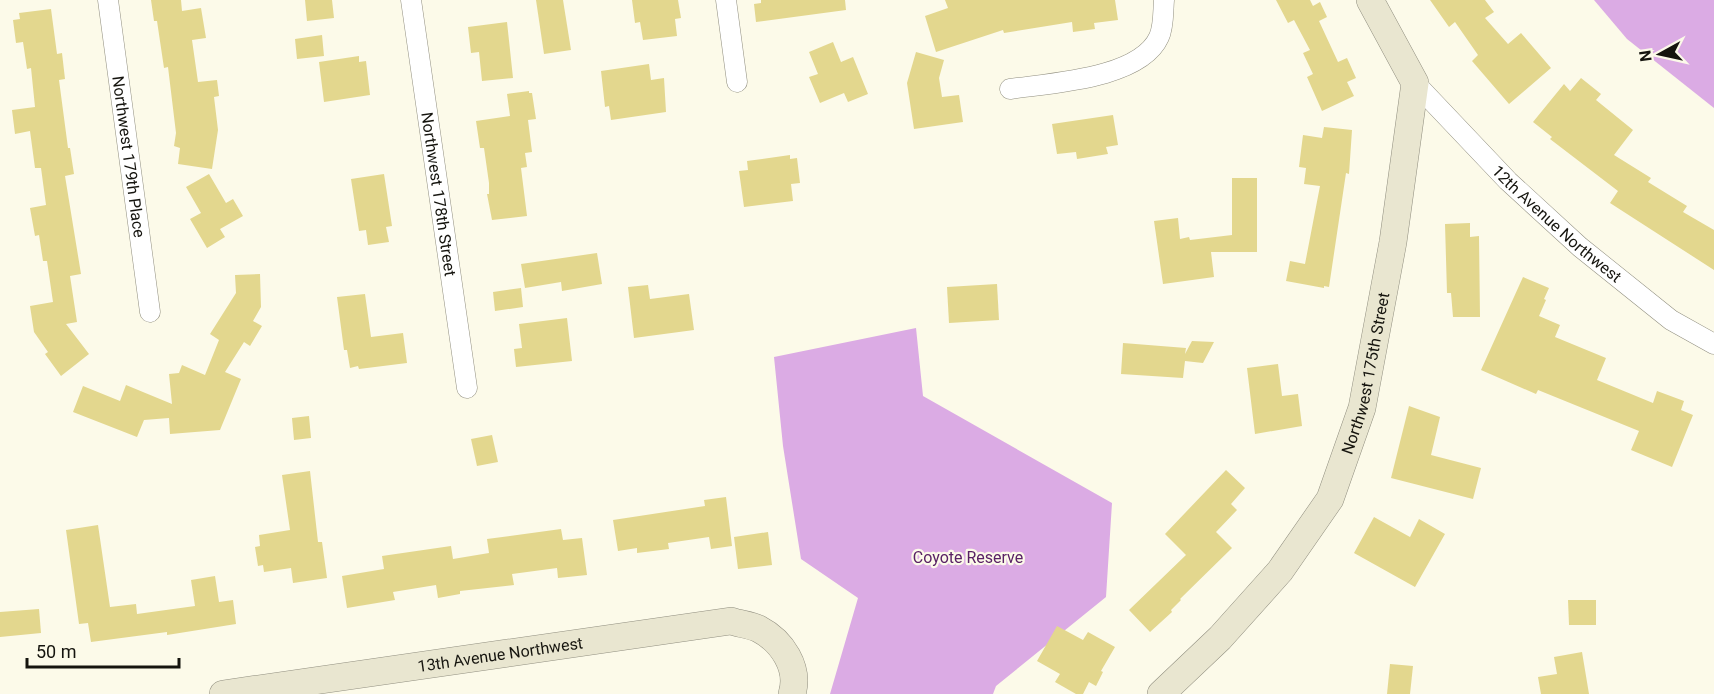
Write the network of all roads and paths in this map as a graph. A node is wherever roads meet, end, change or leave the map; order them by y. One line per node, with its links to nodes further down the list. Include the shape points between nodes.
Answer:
1 (108, 0): 9 (street, Northwest 179th Place)
2 (411, 0): 11 (street, Northwest 178th Street)
3 (726, 0): 6 (street)
4 (1164, 0): 8 (street, via 1160,37 1146,54 1130,64 1097,75)
5 (1370, 0): 7 (street)
6 (737, 82)
7 (1415, 83): 10 (street, 12th Avenue Northwest, via 1508,181 1580,248 1671,320); 14 (street, Northwest 175th Street, via 1393,242 1362,408 1330,499 1280,571 1220,638)
8 (1010, 89)
9 (150, 312)
10 (1714, 344)
11 (467, 388)
12 (223, 694): 13 (street, 13th Avenue Northwest, via 731,621 757,628 775,639 791,663 796,683)
13 (792, 694)
14 (1161, 694)

